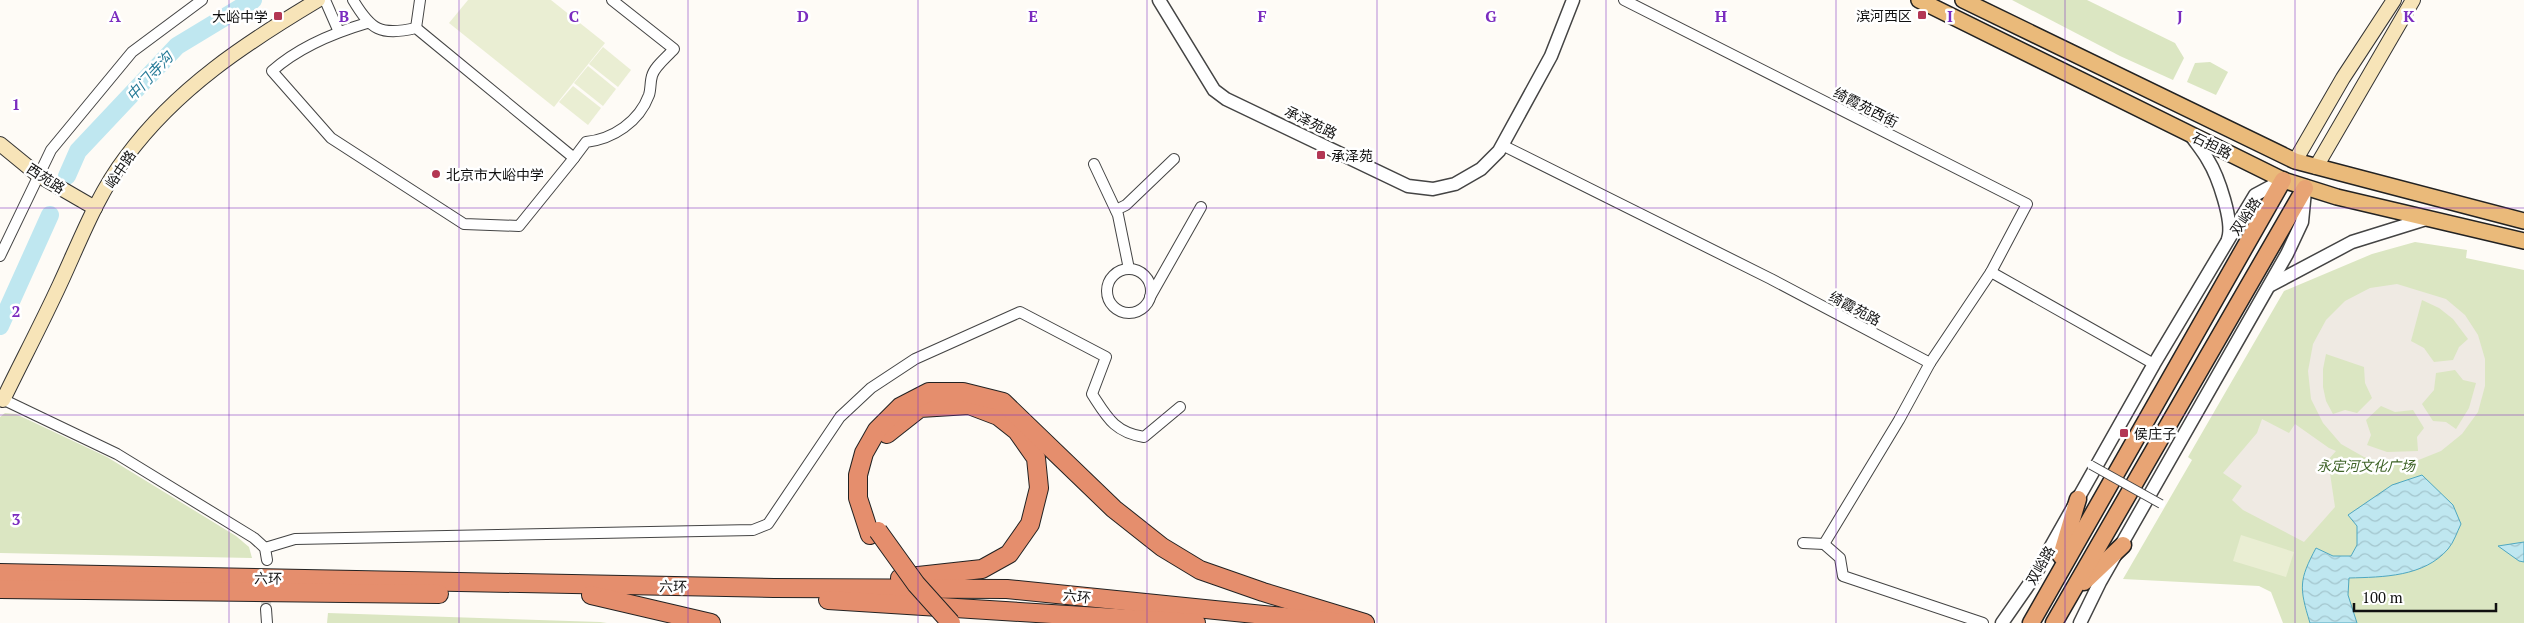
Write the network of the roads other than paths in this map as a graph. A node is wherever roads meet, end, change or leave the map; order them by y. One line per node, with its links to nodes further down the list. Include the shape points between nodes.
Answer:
1 (202, 0): 25 (street, via 132,52 51,150)
2 (318, 0): 29 (main road, 峪中路, via 216,66 178,98 126,156)
3 (325, 0): 16 (street)
4 (353, 0): 14 (street)
5 (420, 0): 15 (street)
6 (612, 0): 20 (street, via 674,49 652,75 650,94 627,126 608,138 586,142)
7 (1159, 0): 19 (street, 承泽苑路, via 1214,90 1226,99 1408,186 1433,189 1455,184 1481,170)
8 (1573, 0): 19 (street, 承泽苑路, via 1551,56)
9 (1624, 0): 37 (street, 绮霞苑西街, via 2027,204)
10 (1919, 0): 17 (main road, 石担路)
11 (1963, 0): 22 (main road, 石担路)
12 (2394, 0): 22 (main road, via 2343,78)
13 (2413, 0): 24 (main road)
14 (367, 23): 15 (street, via 388,32); 16 (street)
15 (416, 28): 20 (street)
16 (339, 32): 20 (street, via 309,45 272,71 331,138 464,224 519,226)
17 (2190, 134): 26 (main road, 石担路); 34 (street, via 2209,162 2222,194 2230,232)
18 (0, 144): 25 (main road, 西苑路)
19 (1502, 145): 40 (street, 绮霞苑路, via 1771,279)
20 (574, 158)
21 (1174, 158): 30 (street, via 1126,205)
22 (2295, 161): 24 (main road, 石担路); 26 (main road)
23 (1094, 164): 30 (street)
24 (2316, 167): 27 (main road); 32 (main road, 石担路)
25 (38, 175): 29 (main road, 西苑路); 35 (street)
26 (2283, 180): 27 (main road, 石担路); 34 (street, 双峪路, via 2255,195); 54 (highway, 双峪路)
27 (2305, 188): 31 (main road, 石担路); 38 (street, via 2302,222); 57 (highway)
28 (1201, 207): 39 (street)
29 (95, 208): 42 (main road, 峪中路, via 49,309)
30 (1116, 210): 36 (street)
31 (2426, 220): 33 (main road, 石担路); 38 (street, via 2352,242)
32 (2524, 221)
33 (2524, 241)
34 (2226, 244): 41 (street, 双峪路)
35 (0, 256)
36 (1129, 270): 39 (street, via 1142,274 1147,280); 39 (street, via 1110,279 1109,300 1126,313 1139,310)
37 (1991, 272): 40 (street); 41 (street)
38 (2271, 285): 50 (street)
39 (1148, 300)
40 (1930, 363): 49 (street)
41 (2154, 364): 45 (street, 双峪路)
42 (1, 400): 51 (street, via 117,454 254,538)
43 (1180, 407): 51 (street, via 1144,437 1126,434 1110,421 1092,394 1106,357 1020,312 915,359 871,388 840,417 768,524 752,530 295,539)
44 (2091, 465): 46 (street, bridge)
45 (2078, 499): 54 (highway); 68 (street, 双峪路, via 2032,580)
46 (2161, 504)
47 (874, 533): 55 (highway, via 868,480 874,457 888,432 920,408 969,405 998,416 1017,431 1036,458 1039,488 1030,524 1009,554 982,569); 62 (highway, via 908,591); 63 (highway, bridge); 66 (highway, via 858,498 858,475 864,453 877,430 900,407 929,392 963,392 1003,402 1114,509 1162,548 1200,570)
48 (1803, 543): 49 (street)
49 (1824, 544): 67 (street, via 1840,558 1843,576)
50 (2123, 545): 57 (highway); 71 (street)
51 (265, 548): 52 (street)
52 (267, 560)
53 (0, 573): 55 (highway, 六环)
54 (2052, 585): 69 (highway, 双峪路)
55 (774, 588): 65 (highway, 六环, via 1007,589)
56 (0, 589): 58 (highway, 六环)
57 (2071, 594): 70 (highway)
58 (591, 595): 61 (highway); 64 (highway, 六环, via 842,600)
59 (266, 609): 60 (street)
60 (267, 623)
61 (711, 623)
62 (937, 623)
63 (951, 623)
64 (1196, 623)
65 (1344, 623)
66 (1365, 623)
67 (1983, 623)
68 (2002, 623)
69 (2031, 623)
70 (2054, 623)
71 (2080, 623)

